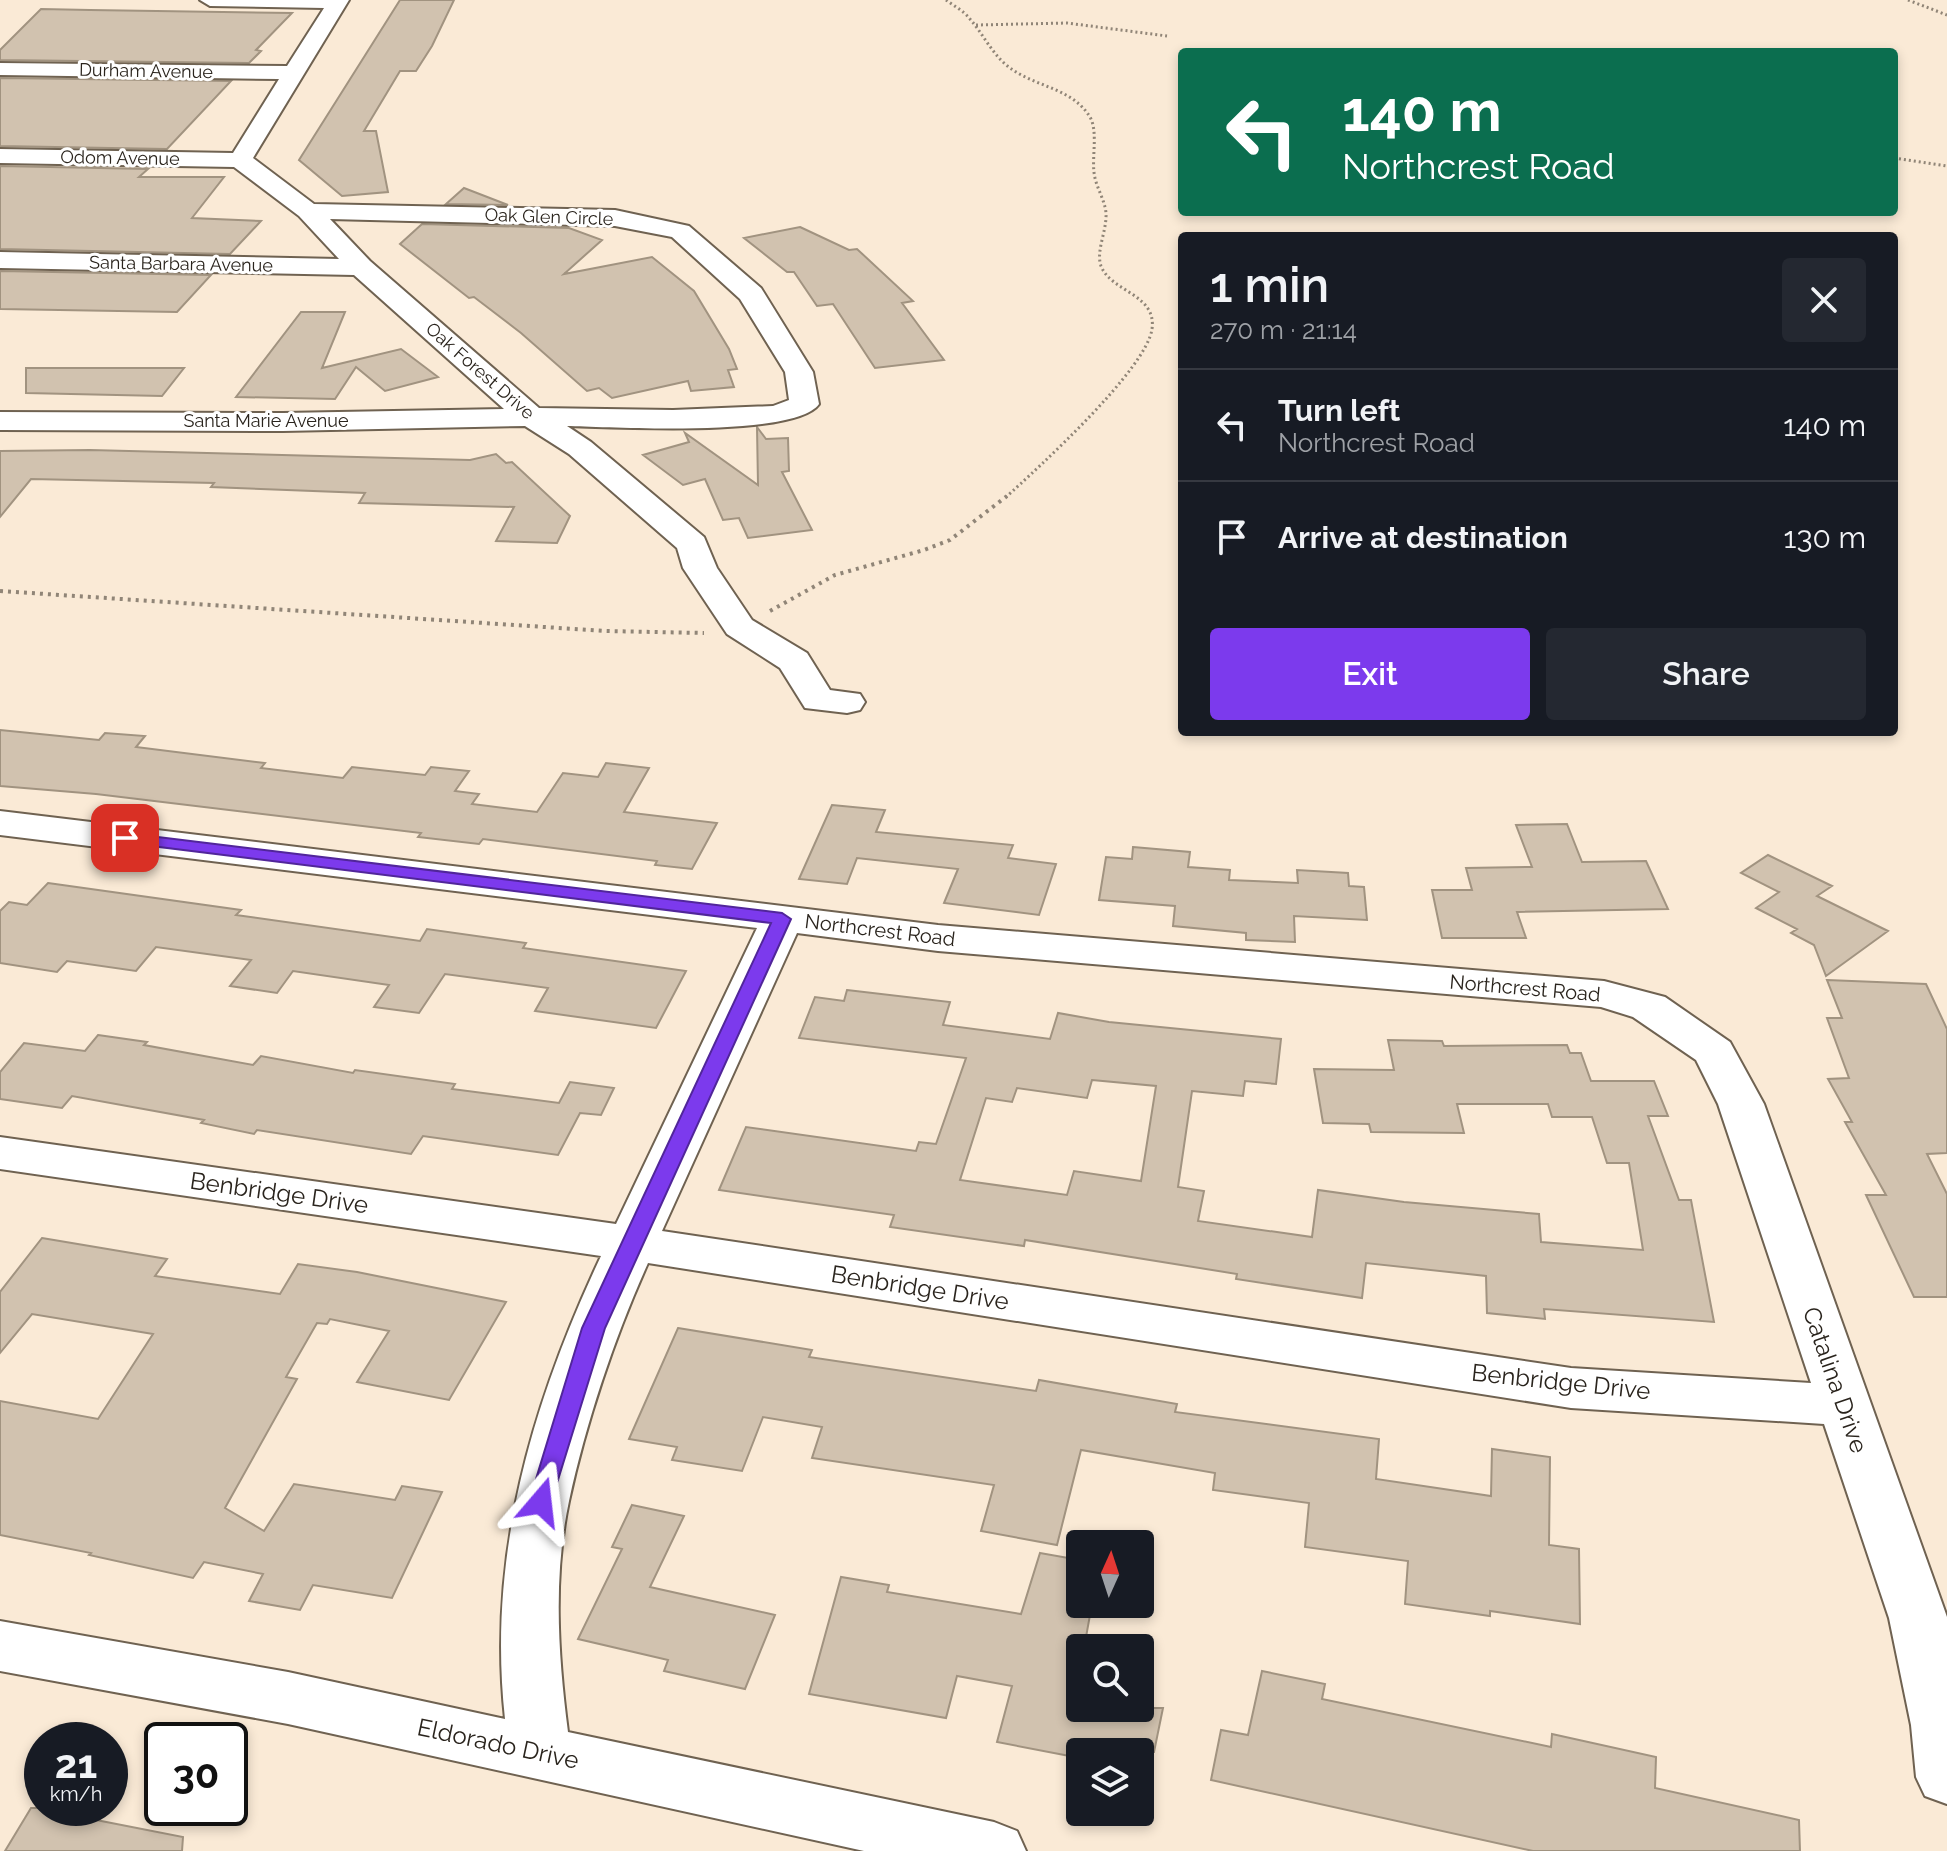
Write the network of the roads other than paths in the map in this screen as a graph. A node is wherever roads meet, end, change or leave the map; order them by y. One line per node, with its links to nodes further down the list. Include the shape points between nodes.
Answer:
1 (210, 0): 2 (street)
2 (338, 1): 4 (street)
3 (0, 69): 4 (street, Durham Avenue)
4 (292, 73): 6 (street)
5 (0, 156): 6 (street, Odom Avenue)
6 (240, 160): 7 (street, Oak Forest Drive)
7 (308, 211): 9 (street, Oak Forest Drive); 10 (street, Oak Glen Circle, via 615,218 680,231 751,294 799,372 804,404 778,415)
8 (0, 260): 9 (street, Santa Barbara Avenue)
9 (361, 267): 10 (street, Oak Forest Drive)
10 (531, 417): 11 (street, Santa Marie Avenue); 12 (street, Oak Forest Drive, via 580,448 692,544 700,568 739,627 794,661 818,700)
11 (0, 421)
12 (847, 702)
13 (0, 823): 14 (street, Northcrest Road)
14 (782, 919): 15 (street, Northcrest Road, via 938,938 1604,994); 17 (street)
15 (1662, 1015): 18 (street, Catalina Drive, via 1714,1052 1741,1104)
16 (0, 1153): 17 (street, Benbridge Drive)
17 (634, 1244): 18 (street, Benbridge Drive, via 1571,1388); 20 (street, via 593,1328 541,1502 530,1594 530,1673)
18 (1842, 1405): 21 (street, Catalina Drive, via 1918,1618 1942,1725)
19 (0, 1646): 20 (street, Eldorado Drive, via 288,1698)
20 (540, 1753): 22 (street, Eldorado Drive)
21 (1947, 1777)
22 (994, 1851)

